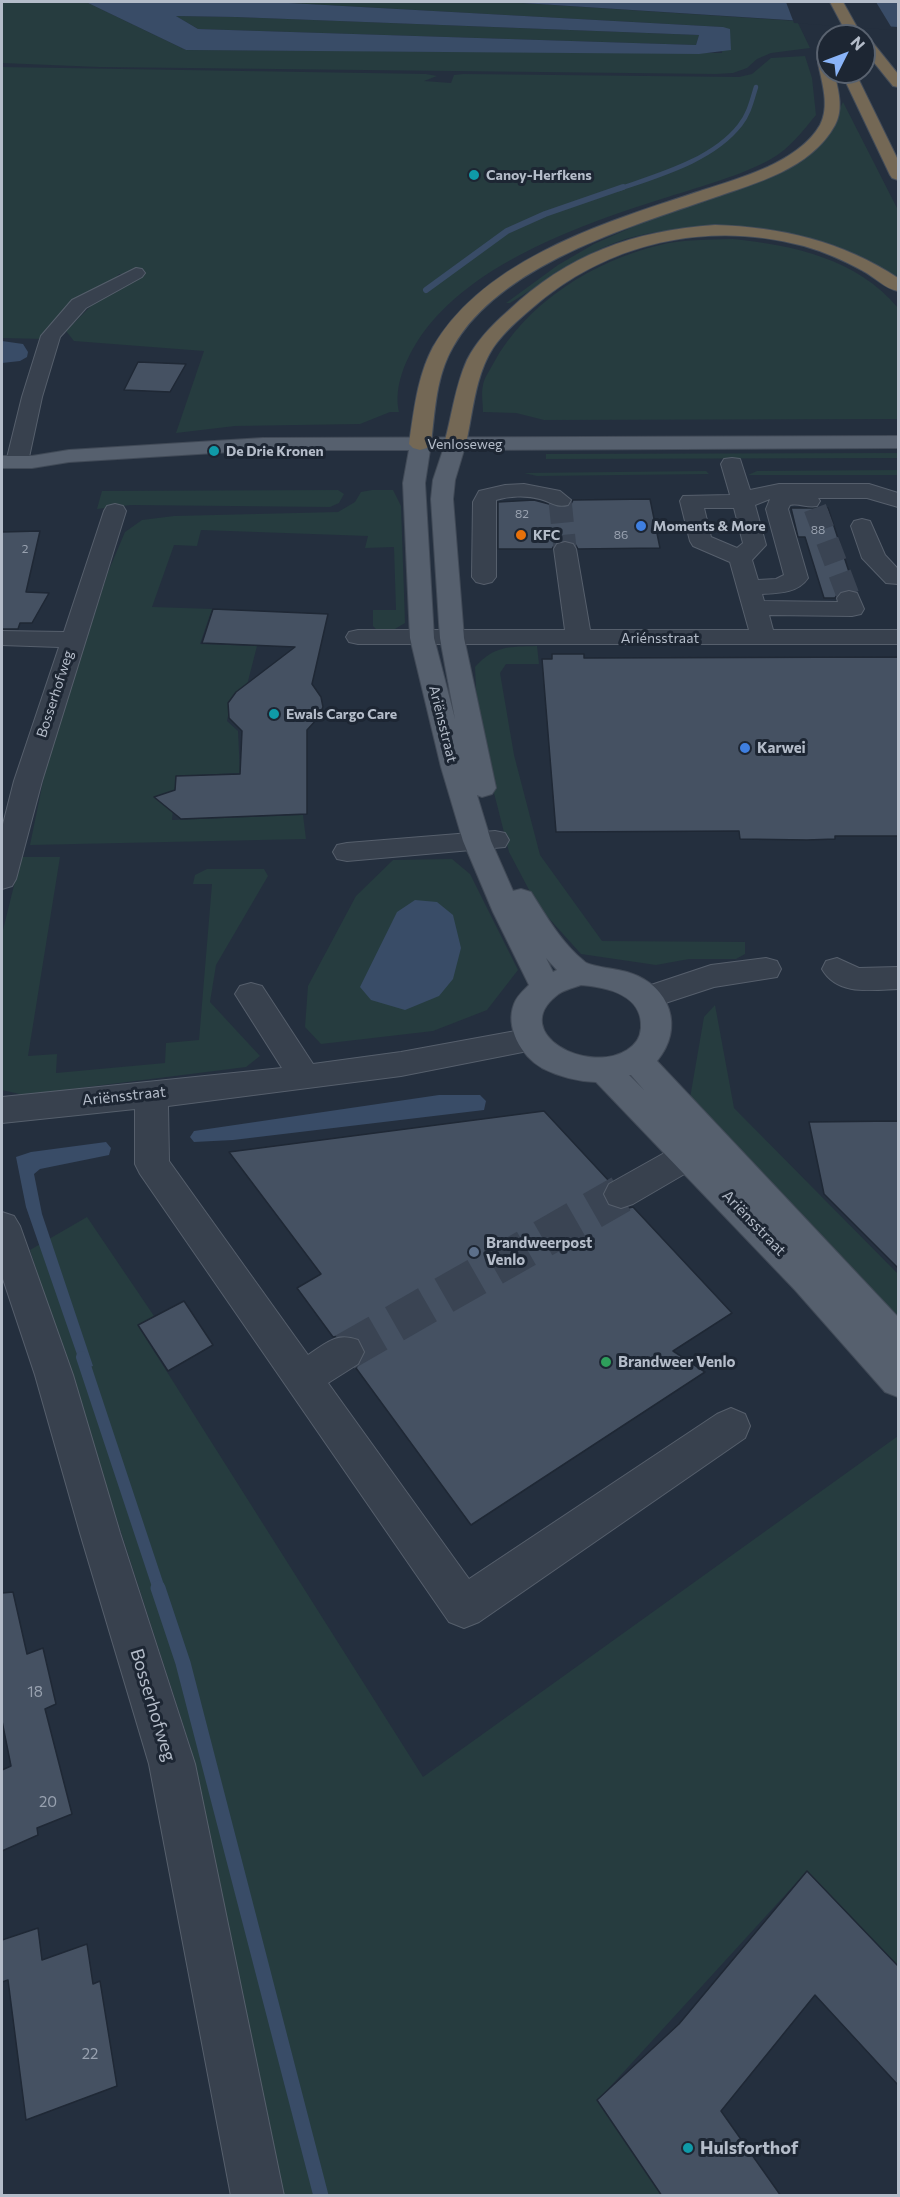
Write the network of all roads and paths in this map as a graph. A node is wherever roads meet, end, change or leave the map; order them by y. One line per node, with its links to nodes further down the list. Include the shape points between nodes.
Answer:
1 (837, 2): 2 (highway)
2 (850, 24)
3 (876, 54): 4 (highway)
4 (898, 83)
5 (829, 84): 11 (highway, via 832,113 816,140 804,151 761,176 575,243 512,278 486,299 463,321 431,372)
6 (854, 84): 7 (highway)
7 (898, 176)
8 (136, 273): 13 (street, via 80,304 51,336)
9 (898, 286): 12 (highway, via 839,252 776,235 691,231 626,245 556,280 531,299 483,348 466,384)
10 (898, 442): 12 (main road, Venloseweg)
11 (411, 458): 12 (main road, Venloseweg); 13 (main road, Venloseweg, via 216,445); 18 (main road, Ariënsstraat)
12 (458, 458): 17 (main road, Ariënsstraat)
13 (17, 462): 16 (main road, via 66,466)
14 (724, 464): 15 (main road); 21 (street)
15 (756, 464)
16 (228, 466)
17 (442, 499): 18 (street); 35 (main road, Ariënsstraat)
18 (415, 500): 34 (main road, Ariënsstraat)
19 (560, 500): 26 (street, via 538,491 496,492 486,496)
20 (898, 500): 21 (street, via 869,491 778,491)
21 (742, 501): 28 (street, via 755,545); 28 (street, via 691,501 702,541)
22 (815, 508): 28 (street, via 803,498 789,498 780,501 777,509 796,578 780,586)
23 (115, 511): 37 (street, Bosserhofweg)
24 (862, 526): 27 (street, via 874,558)
25 (565, 549): 36 (street)
26 (484, 577)
27 (897, 580)
28 (747, 582): 29 (street, via 852,609); 31 (street)
29 (849, 598)
30 (358, 637): 34 (street, Ariénsstraat)
31 (763, 637): 32 (street, Ariénsstraat); 36 (street, Ariénsstraat)
32 (898, 637)
33 (2, 638): 37 (street)
34 (423, 638): 35 (street, Ariénsstraat); 38 (main road, Ariënsstraat, via 454,767)
35 (452, 638): 36 (street, Ariénsstraat); 38 (main road, Ariënsstraat)
36 (579, 638)
37 (72, 640): 40 (street, Bosserhofweg)
38 (486, 841): 39 (street); 43 (main road, Ariënsstraat, via 525,909); 45 (main road, Ariënsstraat, via 508,912)
39 (347, 852)
40 (2, 879)
41 (766, 969): 47 (street, via 711,976)
42 (837, 969): 44 (street, via 854,979)
43 (579, 974): 45 (main road, via 560,978); 47 (main road, via 617,979)
44 (895, 976)
45 (545, 987): 48 (main road, via 526,1011 526,1026)
46 (251, 994): 50 (street)
47 (647, 998): 49 (main road, via 655,1010 657,1031 649,1050)
48 (532, 1040): 49 (main road, via 541,1052 570,1068 588,1071); 50 (street, Ariënsstraat)
49 (621, 1066): 53 (main road, Ariënsstraat)
50 (304, 1077): 51 (street, Ariënsstraat)
51 (151, 1093): 52 (street, Ariënsstraat); 58 (street, via 152,1164)
52 (2, 1110)
53 (700, 1149): 54 (street); 56 (main road, Ariënsstraat, via 833,1268); 59 (main road, Ariënsstraat)
54 (621, 1194)
55 (2, 1226): 61 (street, Bosserhofweg, via 54,1375 172,1764)
56 (898, 1342)
57 (345, 1352): 58 (street)
58 (303, 1378): 60 (street, via 464,1607)
59 (898, 1380)
60 (731, 1426)
61 (258, 2196)

